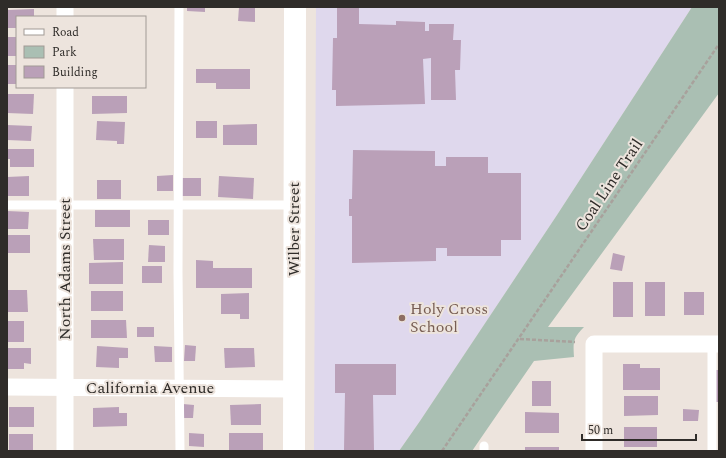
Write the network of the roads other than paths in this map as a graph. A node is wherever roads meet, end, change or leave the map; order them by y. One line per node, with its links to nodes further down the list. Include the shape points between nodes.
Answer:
1 (179, 7): 6 (lane)
2 (295, 7): 7 (street, Wilber Street)
3 (65, 88): 5 (street, North Adams Street)
4 (7, 205): 5 (lane)
5 (65, 205): 6 (lane); 10 (street, North Adams Street)
6 (179, 205): 7 (lane); 11 (lane)
7 (294, 206): 12 (street, Wilber Street)
8 (715, 344): 16 (street, via 594,344); 17 (lane)
9 (7, 387): 10 (street, California Avenue)
10 (64, 388): 11 (street, California Avenue); 13 (street, North Adams Street)
11 (179, 388): 12 (street, California Avenue); 14 (lane)
12 (294, 389): 15 (street, Wilber Street)
13 (65, 451)
14 (180, 451)
15 (294, 451)
16 (594, 451)
17 (712, 451)

